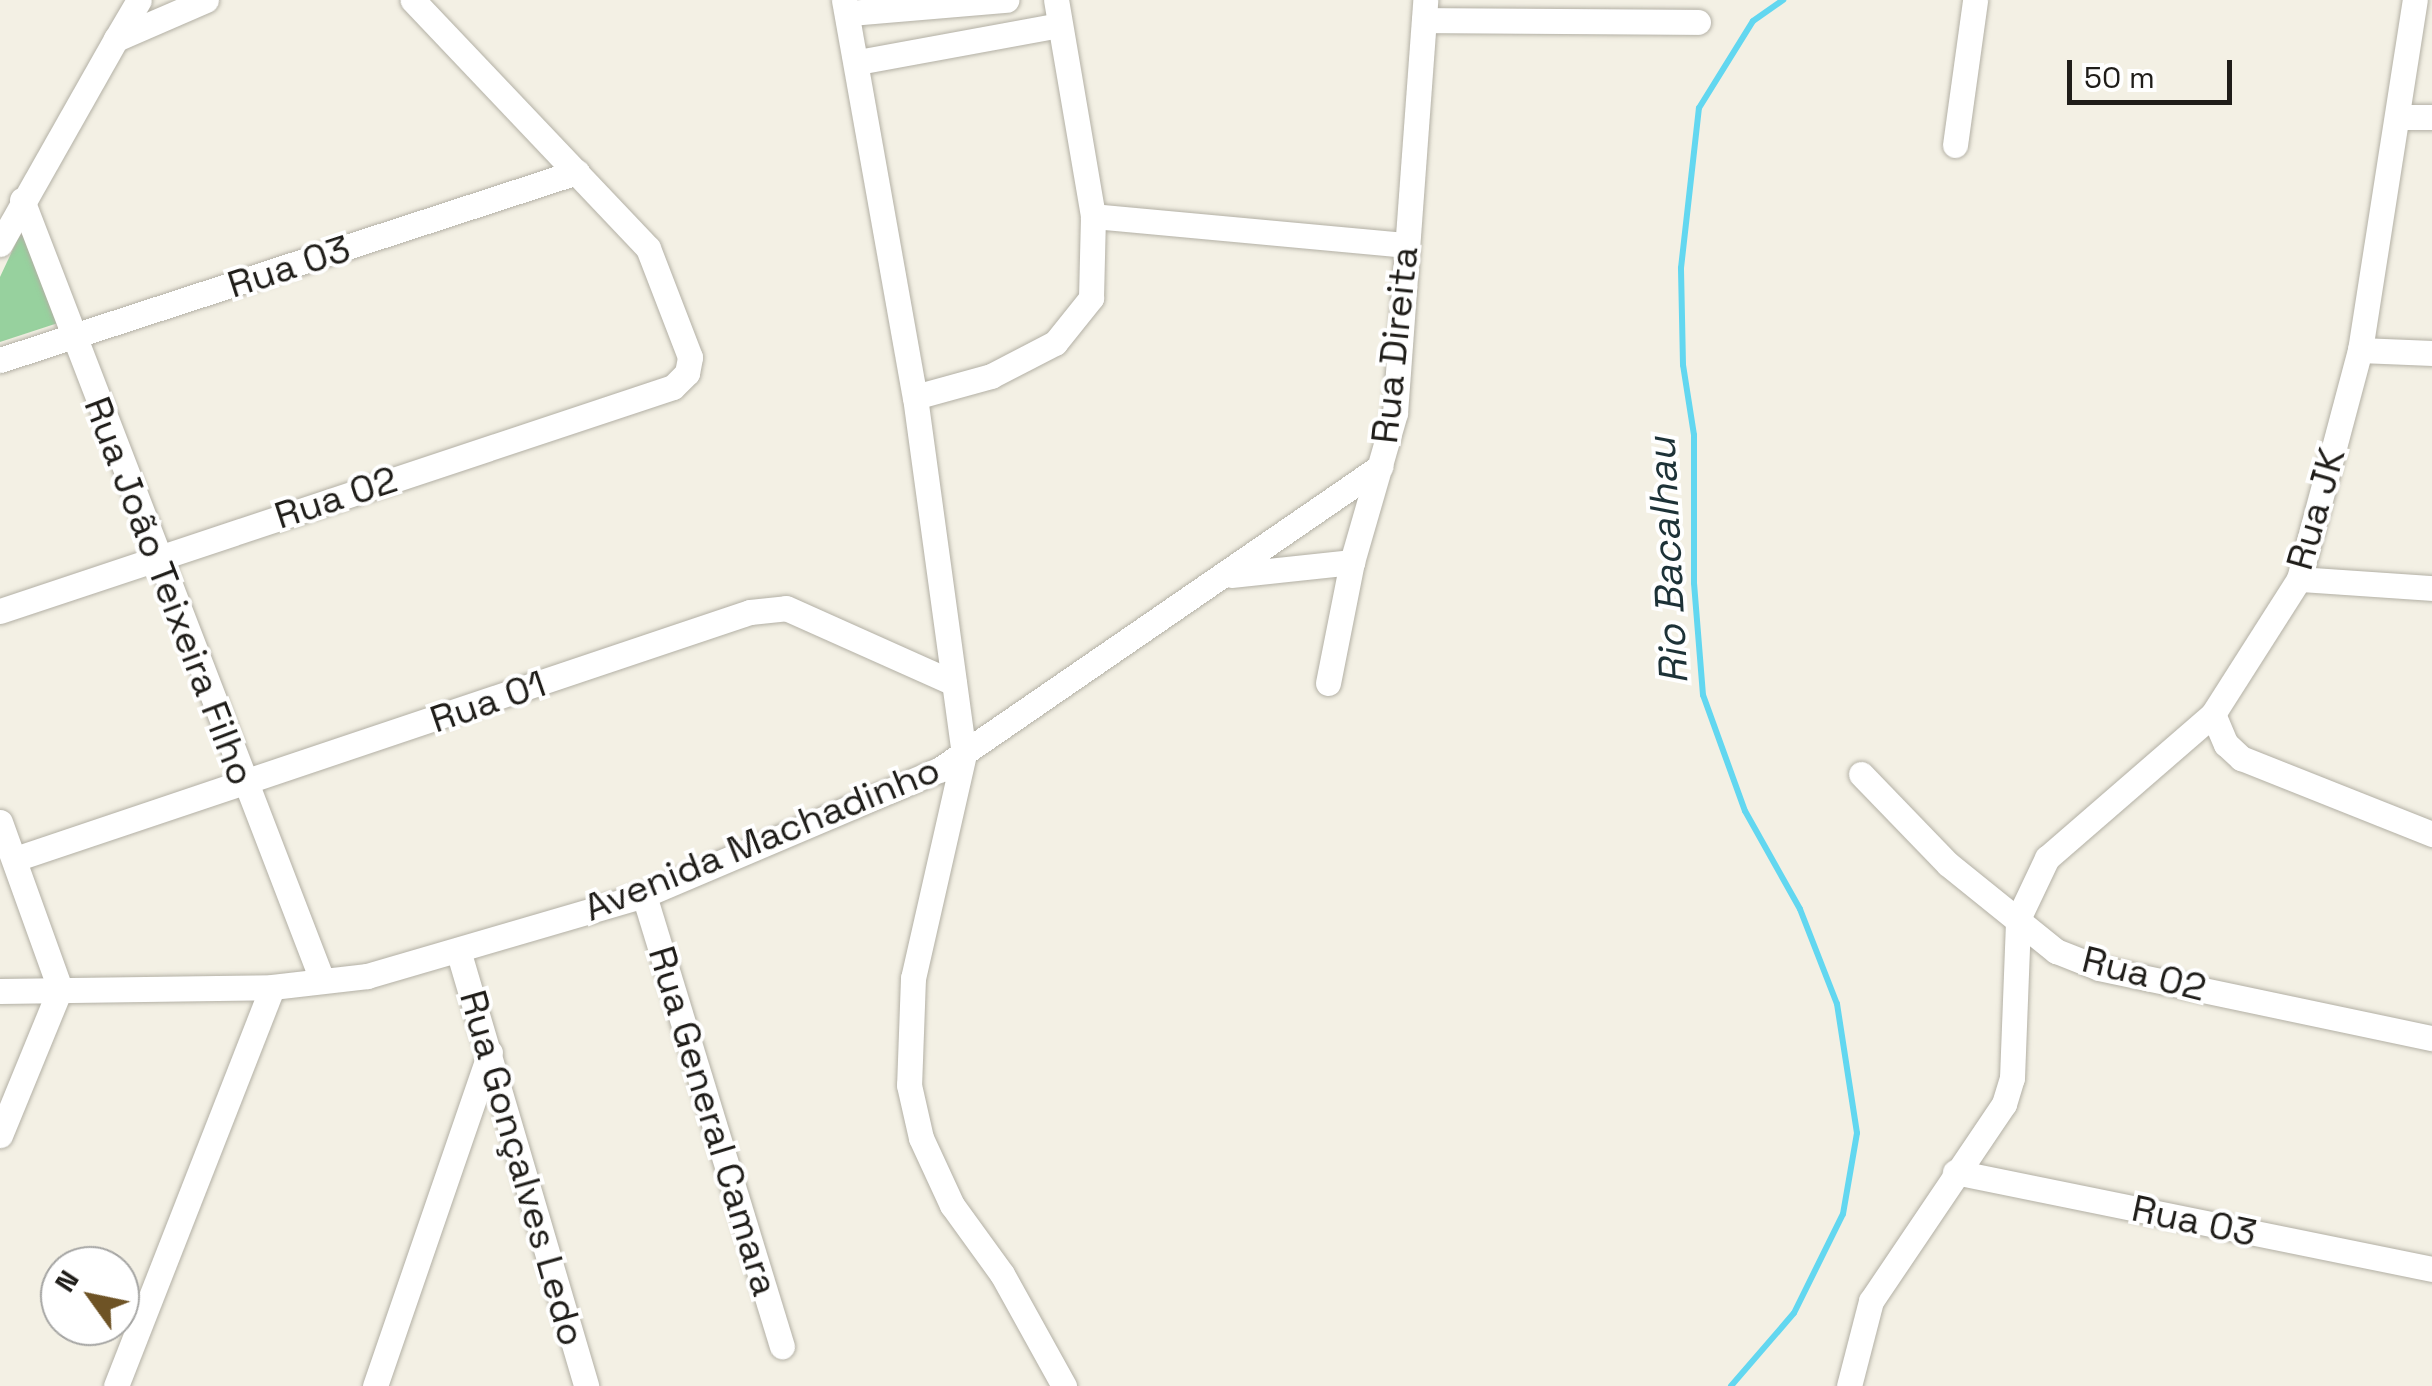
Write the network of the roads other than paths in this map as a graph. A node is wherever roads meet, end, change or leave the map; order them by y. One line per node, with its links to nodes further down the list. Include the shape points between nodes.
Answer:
1 (139, 0): 11 (street)
2 (206, 0): 11 (street)
3 (413, 0): 16 (street)
4 (1006, 0): 7 (street)
5 (1975, 0): 15 (street)
6 (2415, 0): 13 (street, Rua JK)
7 (847, 6): 12 (street)
8 (1424, 10): 10 (street); 20 (street, Rua Direita)
9 (1058, 13): 12 (street); 18 (street)
10 (1698, 22)
11 (116, 39): 17 (street)
12 (858, 62): 25 (street)
13 (2400, 117): 14 (street); 22 (street, Rua JK)
14 (2432, 117)
15 (1956, 145)
16 (576, 172): 21 (street, Rua 03); 27 (street, Rua 02, via 648,248 690,356 687,373 673,387)
17 (22, 200): 19 (street); 21 (street, Rua João Teixeira Filho)
18 (1093, 216): 20 (street); 25 (street, via 1091,298 1056,343 990,376)
19 (0, 244)
20 (1406, 245): 26 (street, Rua Direita, via 1394,413)
21 (74, 337): 24 (street, Rua 03); 27 (street, Rua João Teixeira Filho)
22 (2360, 350): 23 (street); 30 (street, Rua JK)
23 (2432, 352)
24 (0, 360)
25 (915, 397): 33 (street)
26 (1381, 466): 28 (street, Rua Direita); 29 (street, Avenida Machadinho)
27 (156, 557): 32 (street, Rua 02); 38 (street, Rua João Teixeira Filho)
28 (1352, 562): 29 (street); 34 (street, Rua Direita)
29 (1226, 576): 36 (street, Avenida Machadinho)
30 (2299, 579): 31 (street); 35 (street, Rua JK)
31 (2432, 588)
32 (0, 610)
33 (954, 683): 36 (street); 38 (street, Rua 01, via 786,608 750,612)
34 (1328, 683)
35 (2213, 714): 40 (street, via 2226,744 2241,758); 43 (street, Rua JK, via 2047,858)
36 (964, 754): 42 (street, Avenida Machadinho, via 867,804); 58 (street, via 912,978 908,1084 922,1138 952,1206 1002,1274)
37 (1861, 774): 43 (street, Rua 02, via 1948,864)
38 (242, 787): 41 (street, Rua 01); 45 (street, Rua João Teixeira Filho)
39 (0, 822): 41 (street)
40 (2432, 834)
41 (15, 859): 47 (street)
42 (644, 895): 44 (street, Avenida Machadinho); 54 (street, Rua General Camara)
43 (2018, 919): 49 (street, Rua 02, via 2056,950 2099,968); 52 (street, via 2012,1078 1990,1130)
44 (458, 950): 45 (street, Avenida Machadinho, via 367,976); 50 (street, Rua Gonçalves Ledo)
45 (322, 980): 46 (street, Avenida Machadinho)
46 (272, 987): 47 (street, Avenida Machadinho); 55 (street)
47 (60, 989): 48 (street, Avenida Machadinho); 51 (street)
48 (0, 991)
49 (2432, 1038)
50 (490, 1052): 56 (street); 57 (street, Rua Gonçalves Ledo)
51 (0, 1135)
52 (1956, 1172): 53 (street, Rua 03); 59 (street, via 1871,1301)
53 (2432, 1269)
54 (782, 1346)
55 (116, 1386)
56 (376, 1386)
57 (586, 1386)
58 (1064, 1386)
59 (1849, 1386)

